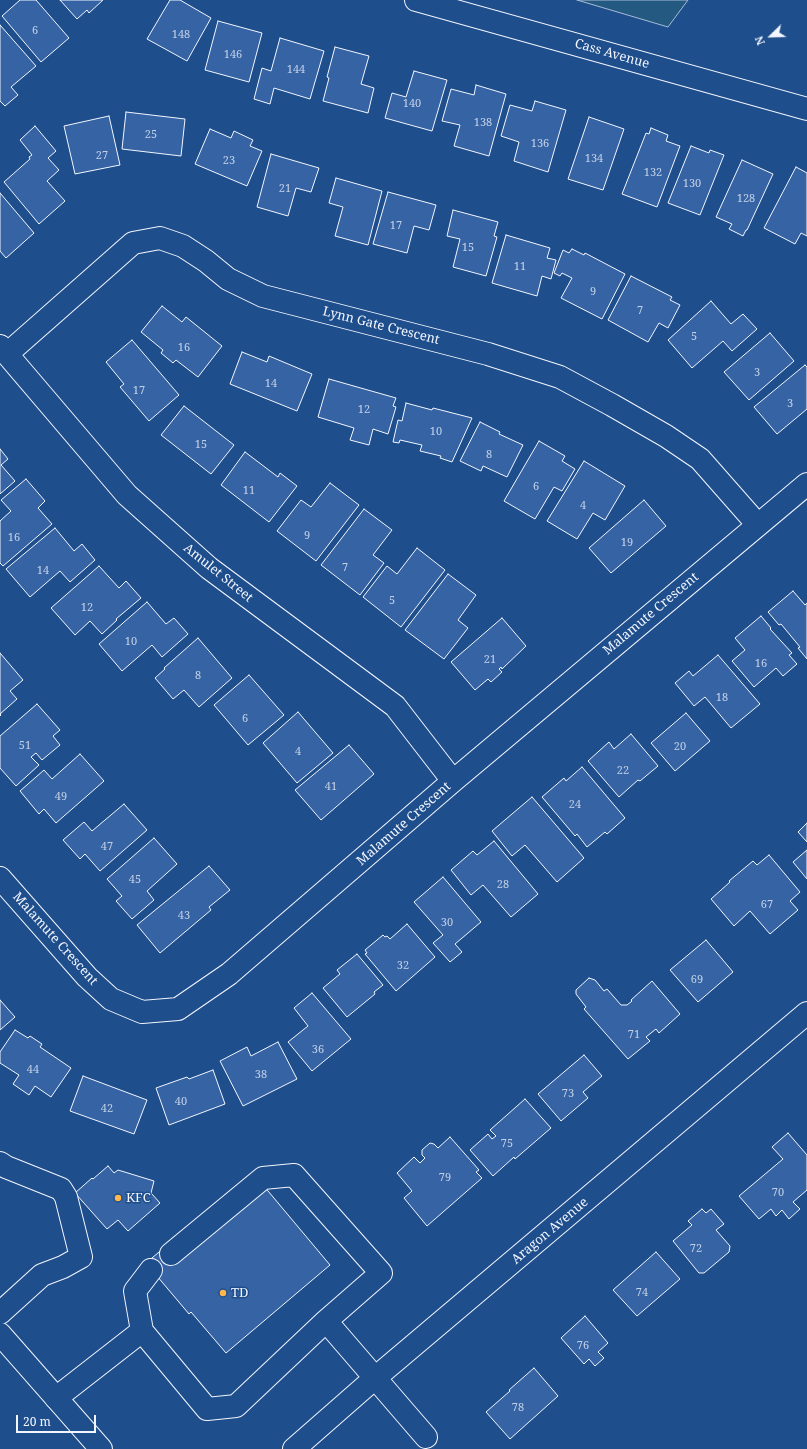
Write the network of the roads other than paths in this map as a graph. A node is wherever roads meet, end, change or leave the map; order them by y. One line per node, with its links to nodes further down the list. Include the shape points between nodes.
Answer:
1 (416, 0): 2 (street, Cass Avenue)
2 (807, 109)
3 (4, 350): 5 (street, Lynn Gate Crescent, via 133,243 160,238 183,246 206,260 228,279 263,296 488,354 560,377 666,436 700,459); 6 (street, Amulet Street, via 127,495 209,568 394,706)
4 (807, 484): 5 (street, Malamute Crescent)
5 (758, 525): 6 (street, Malamute Crescent)
6 (453, 781): 7 (street, Malamute Crescent, via 229,974 178,1008 142,1012 111,999 87,978)
7 (0, 878)
8 (807, 1013): 16 (street, Aragon Avenue)
9 (0, 1163): 12 (street, via 60,1189 66,1197 81,1257 42,1275)
10 (171, 1254): 13 (street, via 263,1178 294,1175 381,1272)
11 (151, 1270): 14 (street, via 135,1291)
12 (0, 1313)
13 (326, 1321): 14 (street, via 236,1406 207,1408); 16 (street)
14 (142, 1331): 17 (street)
15 (0, 1334): 17 (street)
16 (375, 1378): 18 (street); 20 (street, Aragon Avenue)
17 (56, 1398): 19 (street)
18 (425, 1445)
19 (101, 1449)
20 (294, 1449)

